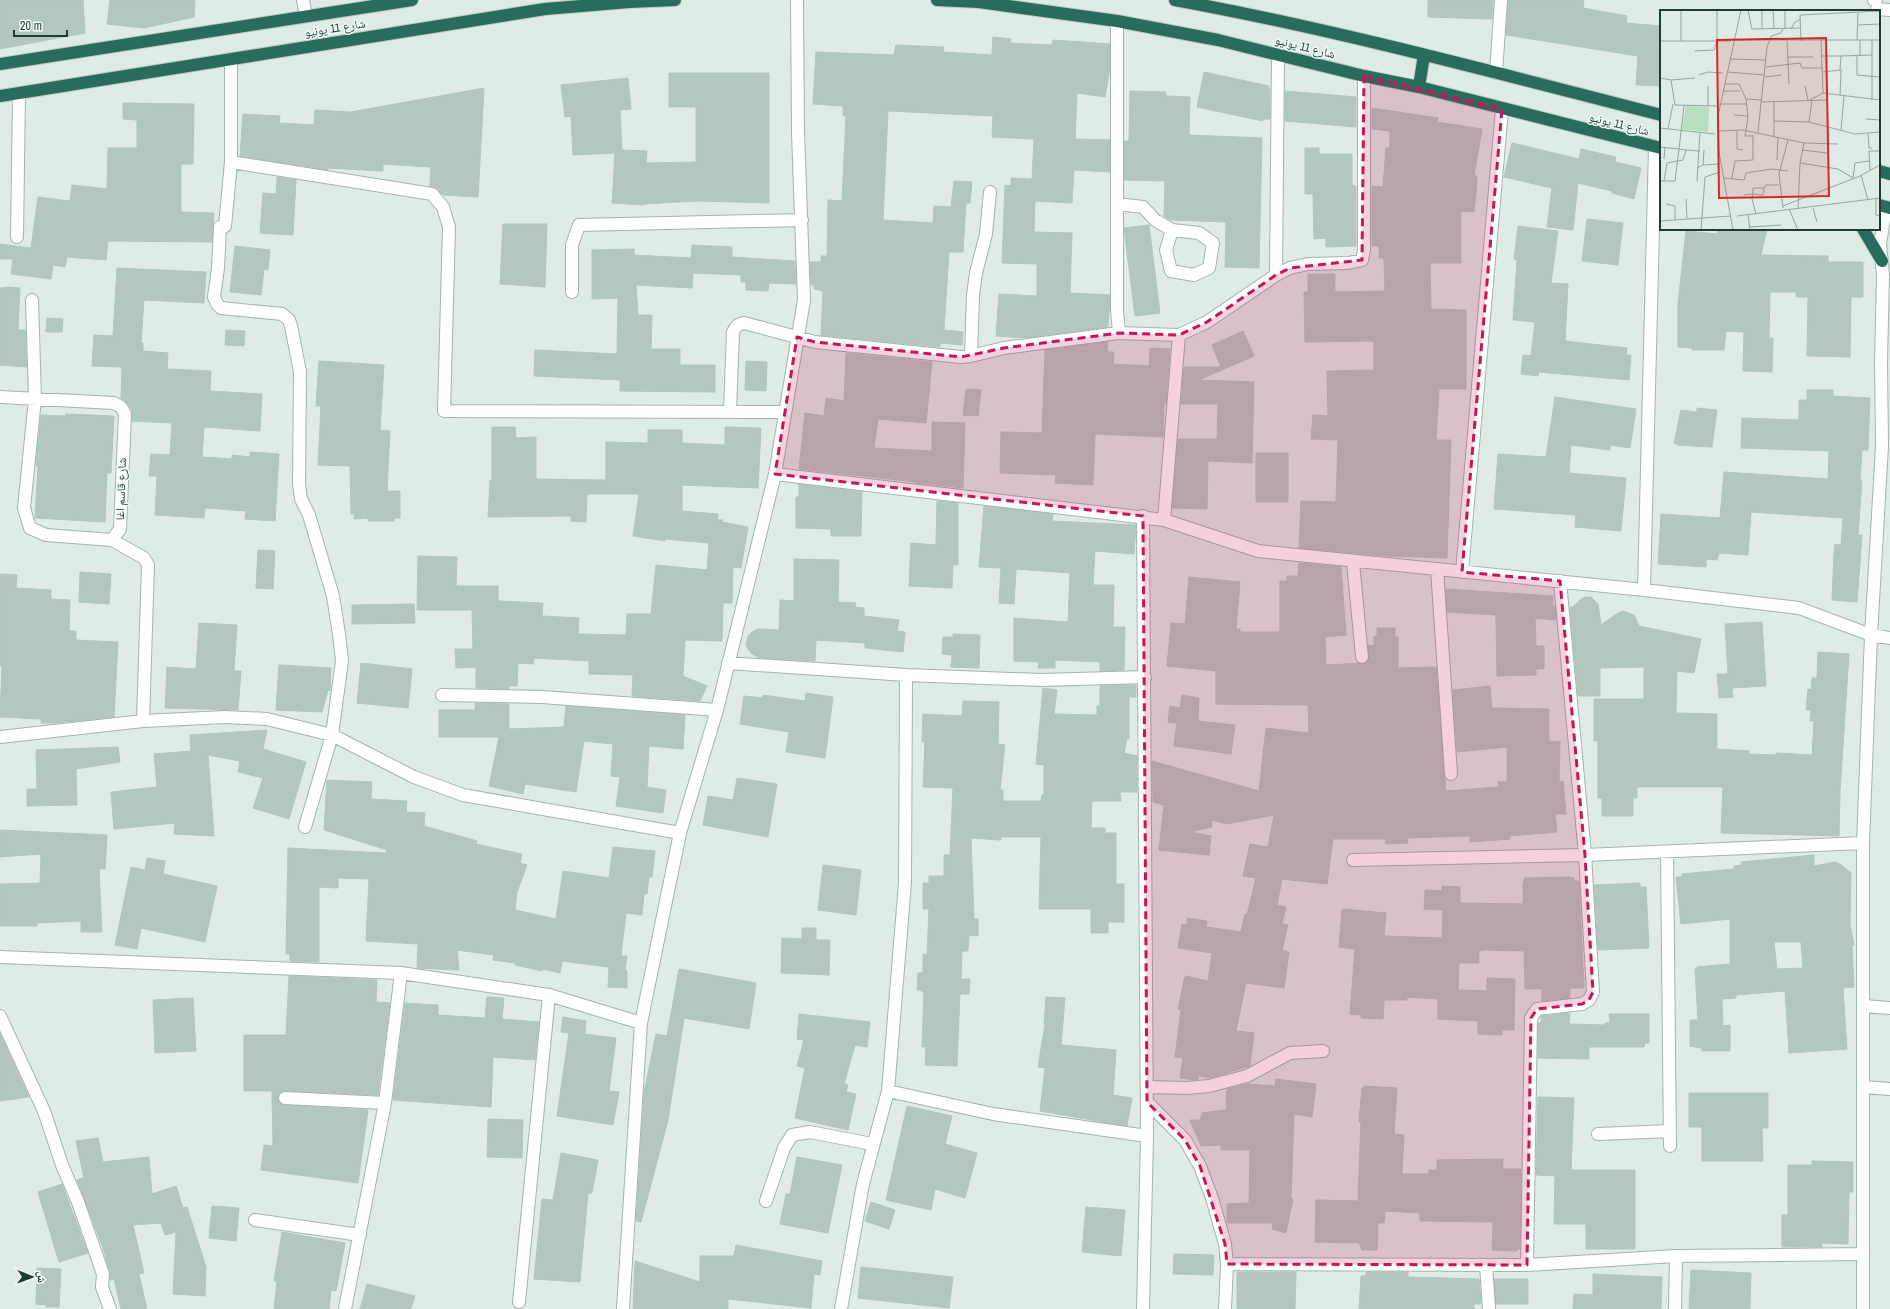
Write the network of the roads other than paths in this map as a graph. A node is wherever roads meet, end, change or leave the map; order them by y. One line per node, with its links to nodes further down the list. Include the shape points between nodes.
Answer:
1 (303, 0): 11 (street)
2 (410, 0): 11 (highway, شارع 11 يونيو)
3 (676, 0): 8 (highway, شارع 11 يونيو)
4 (797, 0): 31 (street)
5 (936, 0): 12 (highway, شارع 11 يونيو, via 979,2)
6 (1175, 0): 14 (highway, شارع 11 يونيو)
7 (1501, 0): 17 (street)
8 (592, 3): 15 (highway, شارع 11 يونيو)
9 (1876, 4): 10 (street)
10 (1890, 10)
11 (306, 16): 16 (highway, شارع 11 يونيو)
12 (1117, 21): 13 (highway, شارع 11 يونيو, via 1218,40); 29 (street)
13 (1278, 55): 18 (highway, شارع 11 يونيو); 36 (street)
14 (1424, 55): 17 (highway, شارع 11 يونيو); 19 (highway)
15 (231, 59): 20 (highway, شارع 11 يونيو); 25 (street)
16 (0, 64)
17 (1496, 73): 23 (highway, شارع 11 يونيو)
18 (1364, 76): 19 (highway, شارع 11 يونيو); 36 (street, via 1362,260 1308,264 1290,268)
19 (1419, 87): 22 (highway, شارع 11 يونيو)
20 (18, 93): 21 (highway, شارع 11 يونيو); 34 (street)
21 (0, 96)
22 (1502, 110): 24 (highway, شارع 11 يونيو); 54 (street)
23 (1660, 115)
24 (1658, 147): 56 (street)
25 (231, 162): 45 (street, via 432,194 443,207 449,227 444,411); 66 (street, via 225,226 220,227 214,297 221,308 282,314 291,326 300,372 301,499 309,515 340,634 342,661)
26 (1880, 171): 27 (highway)
27 (1890, 174)
28 (990, 192): 42 (street, via 986,234 973,295)
29 (1117, 204): 32 (street, via 1143,207 1155,220); 39 (street)
30 (1885, 207): 35 (street, via 1880,244)
31 (802, 220): 37 (street, via 578,225 572,245); 41 (street, via 804,300)
32 (1172, 230): 32 (street, via 1199,233 1213,243 1209,268 1194,275 1171,270 1166,250)
33 (1864, 230): 35 (highway)
34 (17, 237)
35 (1886, 260): 46 (street)
36 (1276, 275): 40 (street, via 1207,322)
37 (572, 292)
38 (32, 300): 44 (street)
39 (1119, 333): 40 (street); 42 (street, via 1004,348)
40 (1179, 336): 50 (street)
41 (797, 337): 42 (street, via 815,342); 45 (street, via 744,324 736,326 733,332); 47 (street)
42 (972, 356)
43 (0, 397): 44 (street, شارع قاسم اغا)
44 (35, 399): 51 (street, via 24,508 30,528 46,534); 51 (street, شارع قاسم اغا, via 114,403 125,414 120,529)
45 (730, 410): 47 (street)
46 (1886, 410): 57 (street)
47 (785, 412): 48 (street)
48 (776, 474): 49 (street); 60 (street)
49 (1143, 516): 50 (street); 62 (street)
50 (1164, 520): 52 (street, via 1258,551)
51 (112, 540): 65 (street, via 144,558 148,565)
52 (1353, 562): 53 (street); 59 (street)
53 (1437, 569): 54 (street); 68 (street)
54 (1462, 572): 55 (street)
55 (1560, 581): 56 (street); 73 (street)
56 (1644, 590): 57 (street, via 1799,608)
57 (1871, 635): 58 (street); 71 (street)
58 (1890, 638)
59 (1362, 657)
60 (728, 663): 61 (street); 64 (street)
61 (906, 675): 62 (street, via 1041,680); 86 (street, via 905,883)
62 (1145, 677): 83 (street)
63 (442, 695): 64 (street, via 542,697)
64 (717, 710): 70 (street)
65 (143, 721): 66 (street, via 225,717 267,719); 67 (street)
66 (332, 735): 69 (street); 70 (street, via 414,777 463,795)
67 (0, 737)
68 (1451, 774)
69 (305, 827)
70 (680, 833): 81 (street)
71 (1863, 843): 72 (street); 78 (street)
72 (1667, 852): 73 (street); 90 (street)
73 (1585, 855): 74 (street); 102 (street, via 1593,992 1590,1000 1582,1004 1537,1009 1531,1018)
74 (1353, 860)
75 (0, 957): 76 (street)
76 (401, 973): 77 (street); 89 (street)
77 (549, 995): 81 (street); 103 (street)
78 (1864, 1006): 79 (street); 84 (street)
79 (1890, 1008)
80 (0, 1016): 104 (street, via 44,1111 103,1274 102,1287)
81 (641, 1023): 106 (street)
82 (1323, 1051): 83 (street, via 1290,1052 1247,1076 1208,1086)
83 (1147, 1087): 88 (street)
84 (1864, 1087): 85 (street); 98 (street)
85 (1890, 1088)
86 (888, 1091): 92 (street, via 993,1114); 93 (street)
87 (285, 1098): 89 (street)
88 (1148, 1102): 92 (street); 100 (street, via 1185,1140 1200,1166 1225,1244)
89 (385, 1103): 97 (street)
90 (1670, 1131): 91 (street); 94 (street)
91 (1598, 1134)
92 (1148, 1136): 108 (street)
93 (872, 1144): 95 (street, via 810,1132 792,1135 784,1148); 107 (street)
94 (1670, 1146)
95 (766, 1201)
96 (255, 1220): 97 (street)
97 (360, 1235): 105 (street)
98 (1863, 1254): 99 (street); 112 (street)
99 (1676, 1256): 102 (street); 111 (street)
100 (1227, 1264): 101 (street); 109 (street)
101 (1486, 1265): 102 (street); 110 (street)
102 (1527, 1265)
103 (519, 1302)
104 (110, 1309)
105 (345, 1309)
106 (623, 1309)
107 (841, 1309)
108 (1143, 1309)
109 (1225, 1309)
110 (1489, 1309)
111 (1675, 1309)
112 (1863, 1309)

